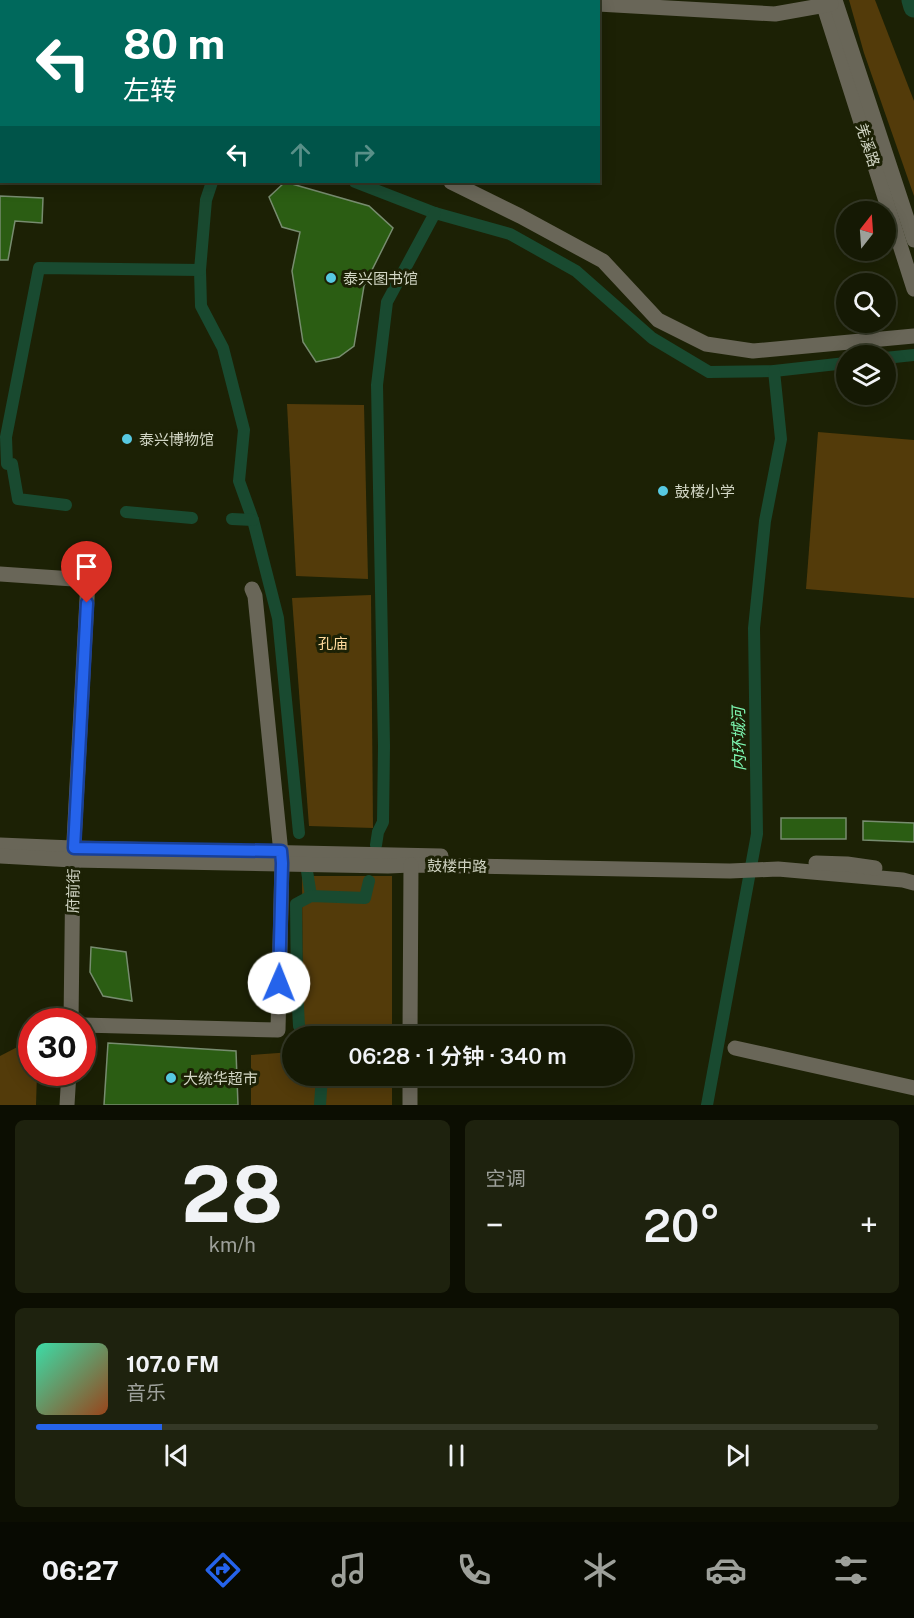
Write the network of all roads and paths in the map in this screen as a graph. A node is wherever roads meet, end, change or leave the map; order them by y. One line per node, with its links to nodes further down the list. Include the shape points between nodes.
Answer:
1 (829, 2): 2 (street, via 775,14); 4 (street, 羌溪路); 5 (street, 羌溪路)
2 (600, 4)
3 (453, 183): 6 (street, via 603,261 658,320 706,344 753,351)
4 (914, 240)
5 (914, 289)
6 (914, 336)
7 (0, 574): 10 (street, 府前街, via 88,580)
8 (252, 589): 12 (street)
9 (0, 845): 10 (street)
10 (73, 854): 11 (street, 鼓楼中路); 12 (street, 鼓楼中路); 16 (street, 府前街)
11 (0, 856)
12 (282, 857): 13 (street, 鼓楼中路); 14 (street, via 578,859); 17 (street, via 278,1030)
13 (411, 866): 14 (street, 鼓楼中路); 18 (street)
14 (754, 866): 15 (street, 鼓楼中路)
15 (912, 880)
16 (71, 1008)
17 (96, 1025)
18 (410, 1026)
19 (735, 1048): 22 (street)
20 (68, 1086): 23 (street)
21 (410, 1086): 24 (street)
22 (914, 1088)
23 (67, 1105)
24 (410, 1105)

